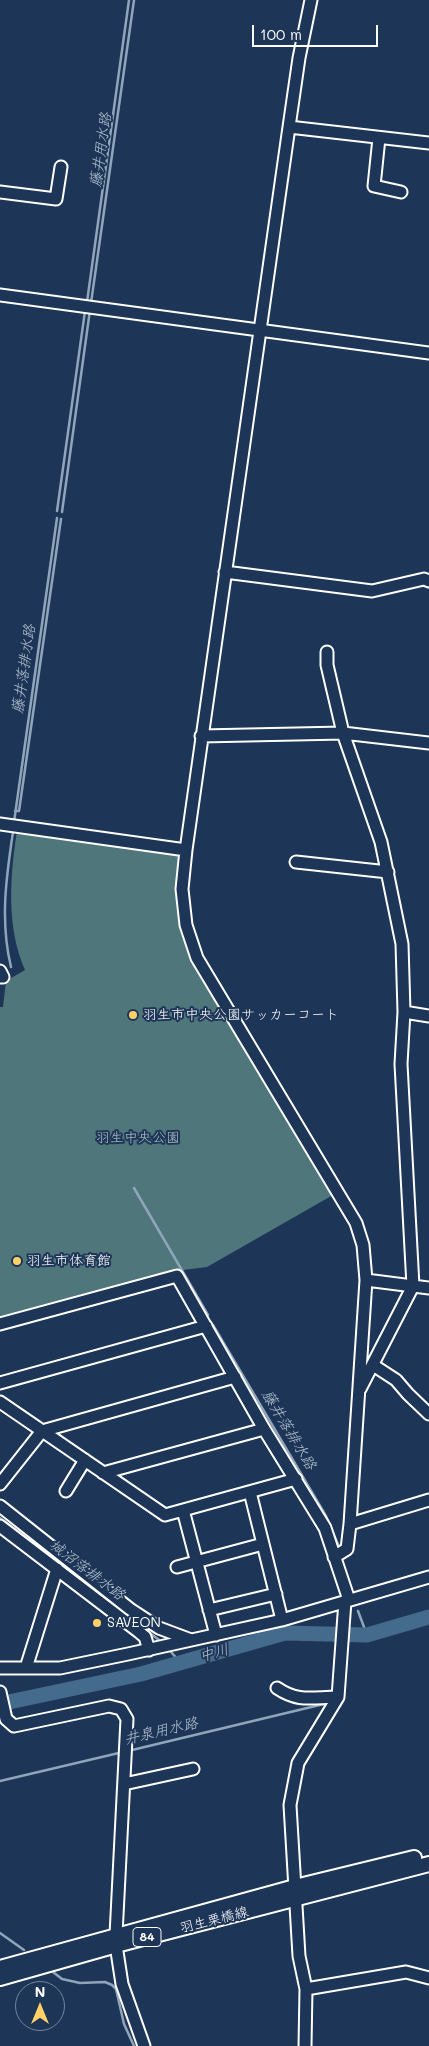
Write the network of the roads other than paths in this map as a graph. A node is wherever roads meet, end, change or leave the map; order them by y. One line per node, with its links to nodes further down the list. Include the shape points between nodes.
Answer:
1 (311, 0): 2 (street)
2 (289, 127): 3 (street); 9 (street)
3 (379, 138): 4 (street); 7 (street, via 374,186)
4 (429, 144)
5 (61, 167): 6 (street, via 56,199)
6 (0, 192)
7 (401, 192)
8 (0, 295): 9 (street)
9 (259, 331): 10 (street); 11 (street)
10 (429, 354)
11 (225, 572): 12 (street, via 372,591); 15 (street)
12 (429, 580)
13 (327, 652): 14 (street)
14 (342, 733): 15 (street); 16 (street); 20 (street, via 382,842)
15 (201, 736): 18 (street)
16 (429, 743)
17 (0, 824): 18 (street)
18 (186, 850): 25 (street, via 182,889 186,925 197,958 356,1223 363,1245)
19 (296, 862): 20 (street)
20 (388, 872): 23 (street, via 402,944)
21 (0, 971): 22 (street, via 3,977)
22 (0, 977)
23 (404, 1012): 24 (street); 26 (street, via 401,1064)
24 (429, 1016)
25 (366, 1280): 26 (street); 33 (street)
26 (413, 1286): 27 (street); 30 (street)
27 (429, 1288)
28 (0, 1324): 29 (street, via 177,1276)
29 (206, 1326): 31 (street); 32 (street)
30 (373, 1365): 33 (street); 35 (street, via 396,1380)
31 (235, 1377): 36 (street); 37 (street)
32 (0, 1384)
33 (358, 1394): 47 (street)
34 (0, 1402): 37 (street)
35 (429, 1414)
36 (264, 1429): 39 (street); 40 (street)
37 (42, 1431): 38 (street); 41 (street)
38 (85, 1460): 39 (street); 42 (street)
39 (103, 1473): 46 (street, via 164,1515)
40 (296, 1479): 43 (street); 50 (street, via 325,1528)
41 (0, 1484)
42 (66, 1491)
43 (250, 1492): 46 (street); 49 (street)
44 (429, 1500): 47 (street)
45 (0, 1506): 60 (street, via 130,1609 159,1628)
46 (182, 1510): 51 (street)
47 (350, 1524): 50 (street, via 348,1549)
48 (0, 1526): 53 (street)
49 (263, 1544): 51 (street); 55 (street)
50 (334, 1557): 56 (street)
51 (196, 1562): 52 (street); 57 (street)
52 (177, 1567)
53 (57, 1569): 61 (street, via 139,1632); 63 (street)
54 (429, 1576): 56 (street)
55 (276, 1594): 57 (street); 58 (street)
56 (347, 1600): 58 (street); 66 (street)
57 (209, 1610): 59 (street)
58 (282, 1620): 59 (street)
59 (216, 1635): 60 (street)
60 (191, 1640): 61 (street)
61 (149, 1650): 63 (street, via 60,1668)
62 (0, 1668): 63 (street)
63 (26, 1668)
64 (277, 1688): 66 (street, via 288,1696 299,1698)
65 (1, 1695): 68 (street, via 9,1723 18,1726 109,1706 121,1709 127,1720)
66 (338, 1697): 71 (street, via 298,1763 290,1805)
67 (193, 1769): 68 (street)
68 (124, 1784): 72 (street)
69 (429, 1854): 71 (main road, 羽生栗橋線 / 84)
70 (429, 1864): 71 (main road, 羽生栗橋線 / 84)
71 (295, 1893): 72 (main road, 羽生栗橋線 / 84); 76 (street, via 299,1956)
72 (116, 1940): 73 (main road, 羽生栗橋線 / 84); 74 (main road, 羽生栗橋線 / 84); 77 (street, via 122,1984)
73 (0, 1968)
74 (0, 1978)
75 (429, 1978): 76 (street, via 406,1972)
76 (306, 1989): 78 (street)
77 (144, 2046)
78 (306, 2046)

